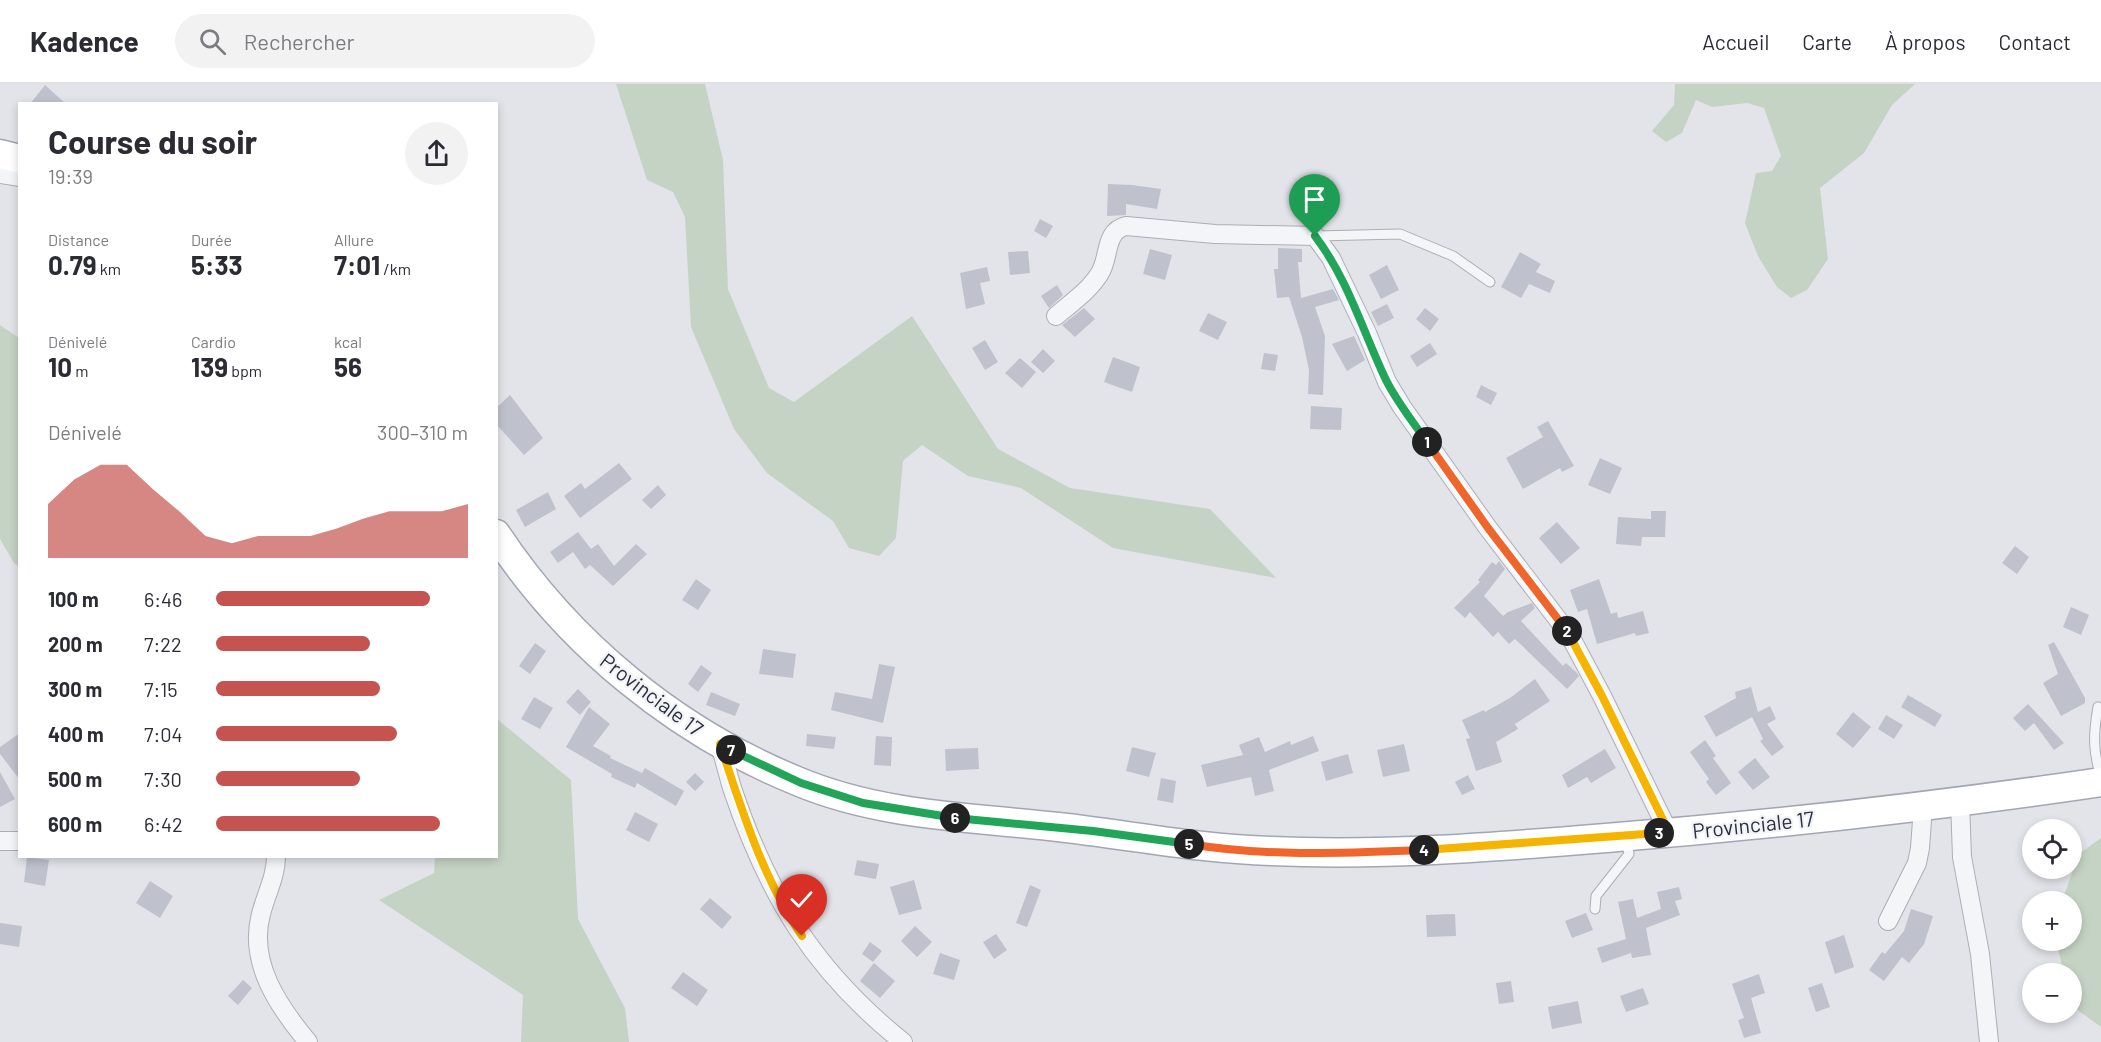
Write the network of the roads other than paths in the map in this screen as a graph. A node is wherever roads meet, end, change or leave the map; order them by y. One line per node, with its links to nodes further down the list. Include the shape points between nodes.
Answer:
1 (0, 154): 2 (main road)
2 (18, 158)
3 (0, 174): 4 (street)
4 (18, 177)
5 (1315, 236): 6 (lane, via 1400,234 1453,256); 7 (street, via 1119,228 1111,237 1102,271); 14 (street, via 1331,258 1402,407 1569,634)
6 (1490, 282)
7 (1056, 316)
8 (498, 537): 10 (main road, Provinciale 17, via 539,593 605,660 640,690)
9 (2098, 707): 11 (lane, via 2093,736)
10 (720, 744): 15 (main road, Provinciale 17, via 801,783 863,803 968,820 1120,834 1199,846 1333,853 1473,848); 22 (street, via 749,831 787,915 854,1001)
11 (2101, 780): 12 (main road, Provinciale 17)
12 (1960, 801): 13 (main road, Provinciale 17); 23 (street, via 1962,857 1980,954)
13 (1923, 807): 14 (main road, Provinciale 17); 20 (street, via 1917,863)
14 (1669, 832): 15 (main road, Provinciale 17)
15 (1626, 836): 19 (lane, via 1629,854 1596,896)
16 (0, 841): 17 (street)
17 (18, 841)
18 (276, 858): 21 (street, via 256,934 260,962 270,988)
19 (1595, 909)
20 (1888, 921)
21 (308, 1042)
22 (903, 1042)
23 (1989, 1042)

